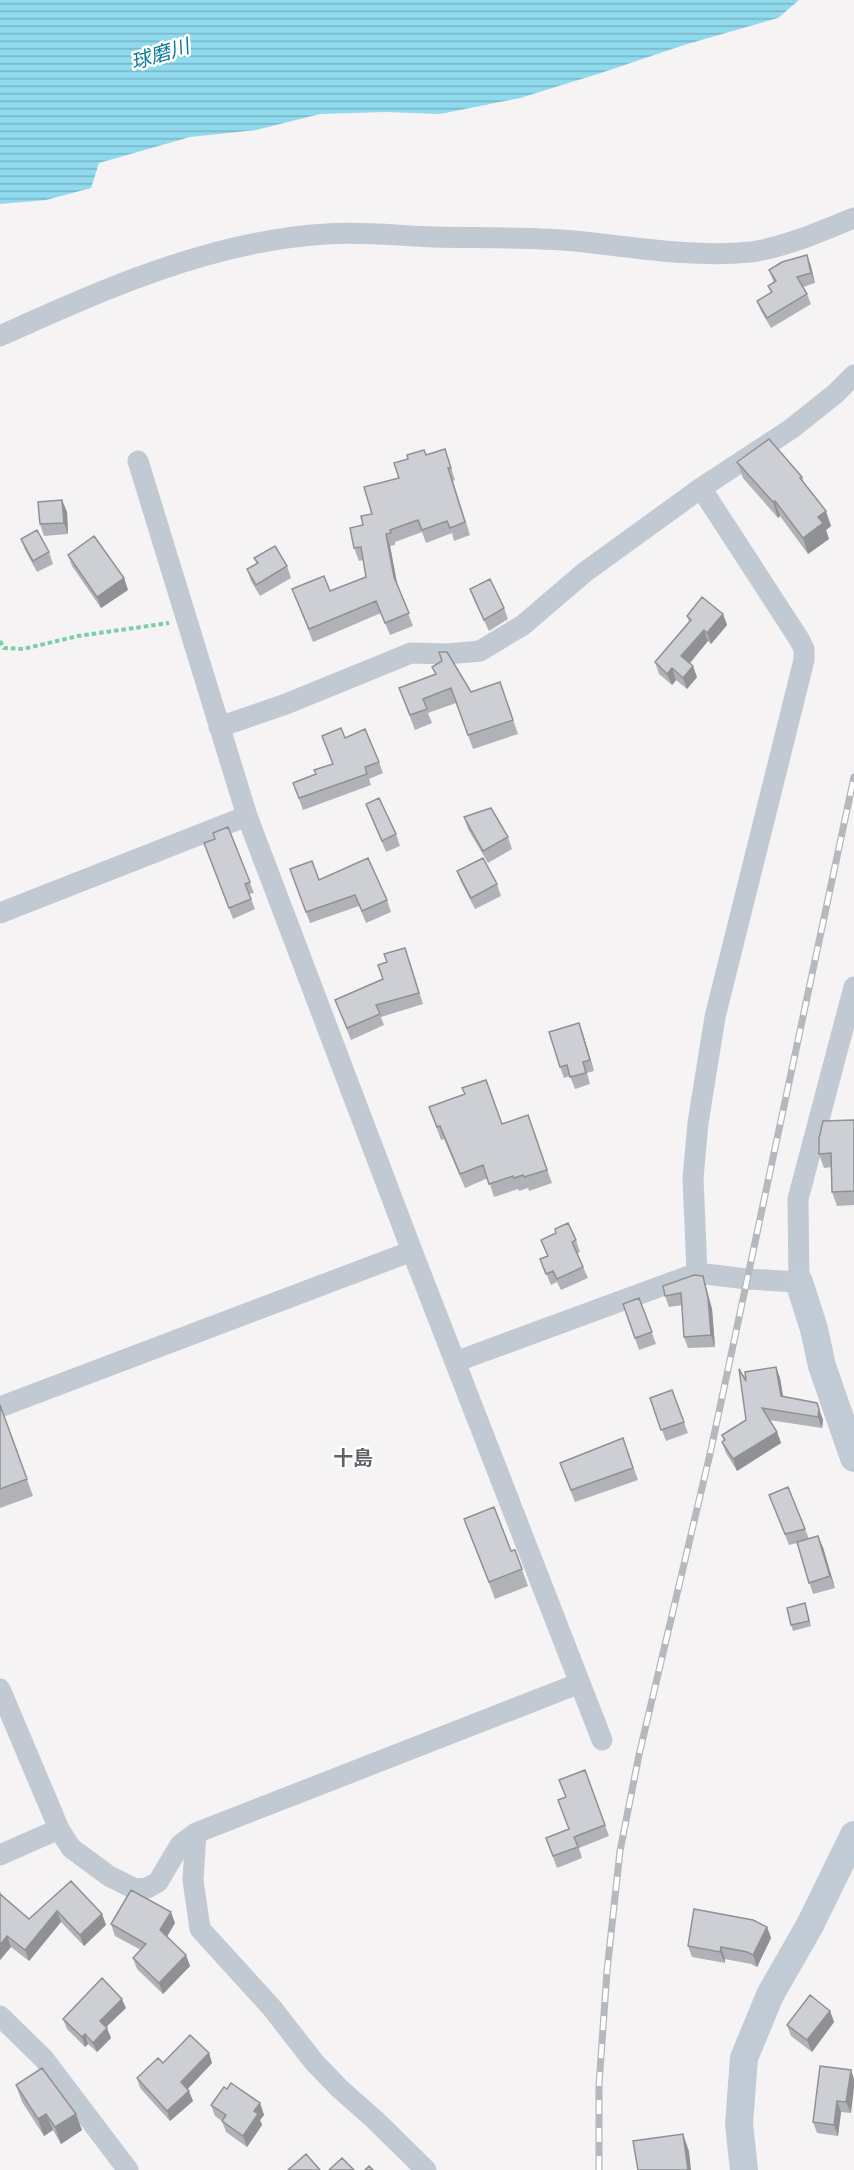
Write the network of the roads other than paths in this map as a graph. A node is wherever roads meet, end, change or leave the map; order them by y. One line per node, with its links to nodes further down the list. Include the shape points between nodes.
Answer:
1 (854, 218): 2 (street, via 808,237 717,255 558,240 329,233 273,239 163,268)
2 (0, 336)
3 (854, 375): 5 (street, via 791,429)
4 (138, 461): 6 (street)
5 (701, 488): 6 (street, via 585,572 523,625 480,651 411,653); 11 (street, via 799,639 804,660 715,1017 693,1178)
6 (219, 727): 7 (street)
7 (247, 816): 8 (street); 10 (street)
8 (0, 913)
9 (854, 987): 12 (street, via 798,1199)
10 (412, 1251): 13 (street); 14 (street)
11 (697, 1273): 12 (street); 13 (street)
12 (799, 1282): 15 (street, via 822,1366)
13 (455, 1362): 16 (street)
14 (0, 1407)
15 (854, 1458)
16 (580, 1683): 18 (street); 20 (street)
17 (0, 1689): 19 (street)
18 (602, 1740)
19 (59, 1828): 20 (street, via 71,1848 109,1876 135,1889 158,1882 180,1845); 22 (street)
20 (196, 1833): 25 (street, via 193,1880 200,1929 321,2069)
21 (854, 1835): 26 (street, via 770,1995 744,2058 739,2124)
22 (0, 1856)
23 (0, 2016): 24 (street, via 44,2059)
24 (129, 2170)
25 (426, 2170)
26 (744, 2170)

